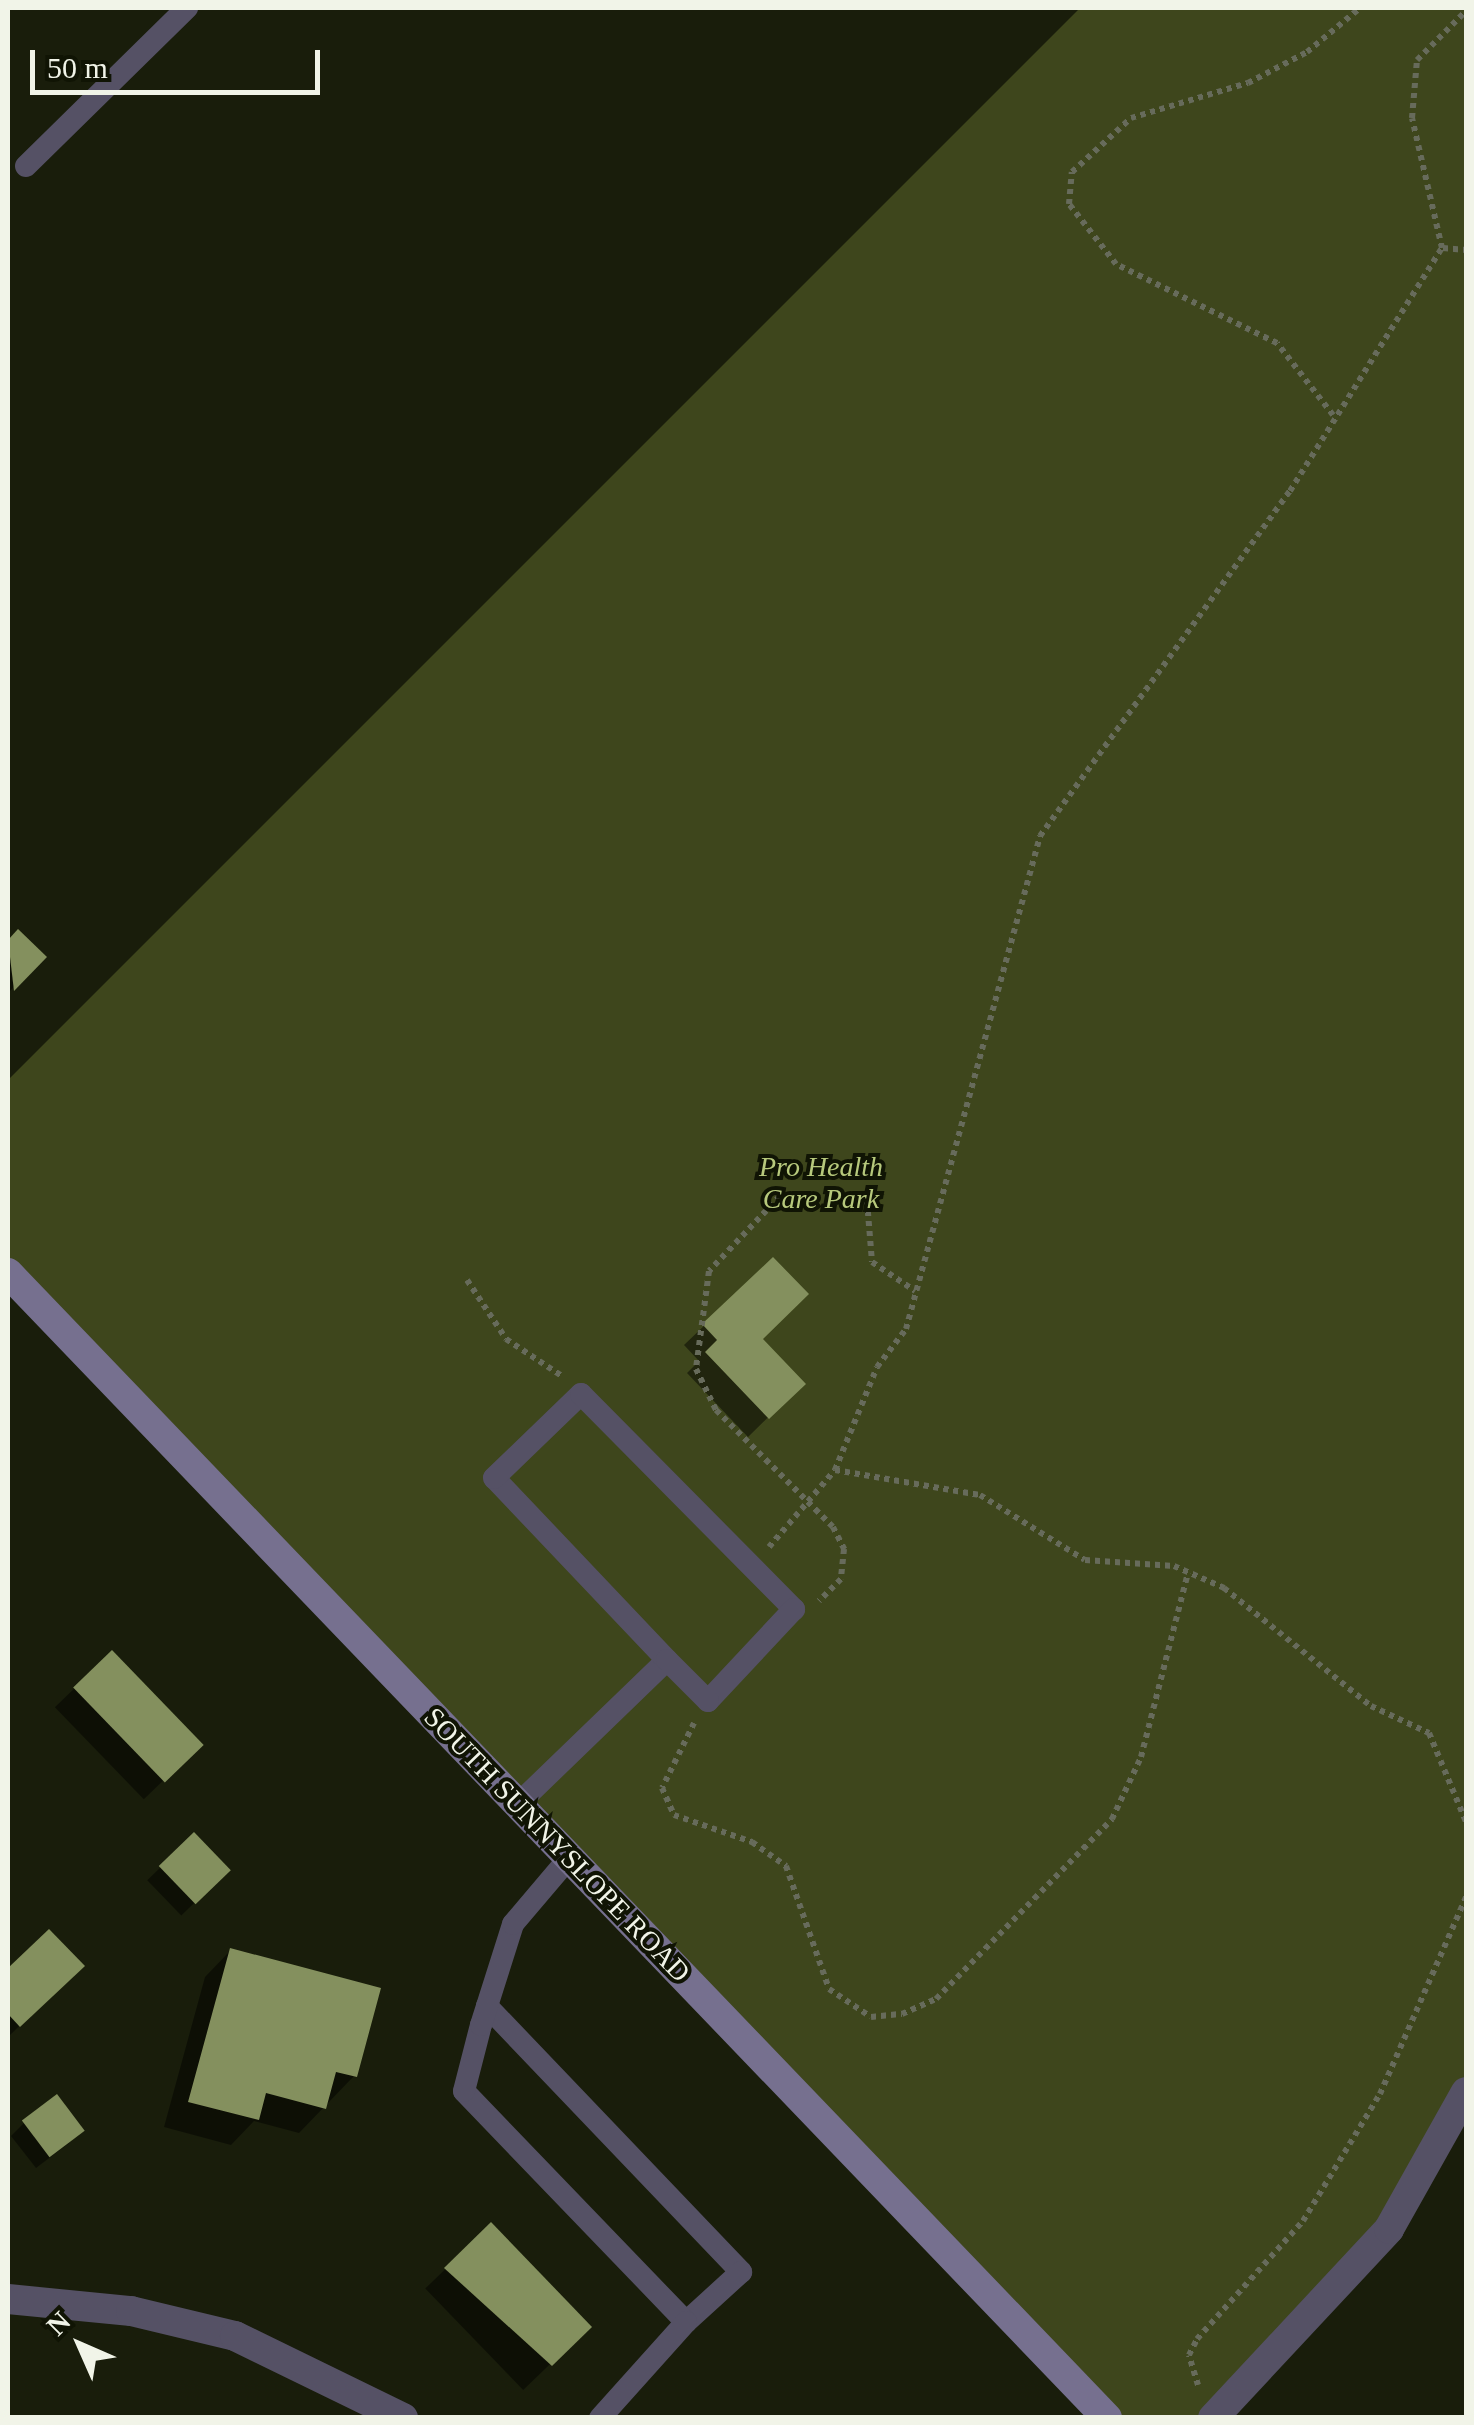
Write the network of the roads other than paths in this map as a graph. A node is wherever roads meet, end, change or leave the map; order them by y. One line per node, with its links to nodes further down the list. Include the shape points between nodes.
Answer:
1 (187, 8): 2 (lane)
2 (26, 166)
3 (8, 1273): 5 (street, SOUTH SUNNYSLOPE ROAD)
4 (667, 1660): 4 (lane, via 494,1478 581,1394 794,1609 708,1701); 5 (lane)
5 (518, 1804): 6 (street, SOUTH SUNNYSLOPE ROAD)
6 (570, 1858): 7 (lane, via 513,1924); 13 (street, SOUTH SUNNYSLOPE ROAD)
7 (487, 2006): 10 (lane, via 464,2091); 10 (lane, via 741,2272)
8 (1466, 2092): 14 (street, via 1390,2229)
9 (8, 2299): 11 (street, via 131,2311 235,2336)
10 (686, 2322): 12 (lane)
11 (403, 2418)
12 (600, 2418)
13 (1107, 2418)
14 (1213, 2418)

